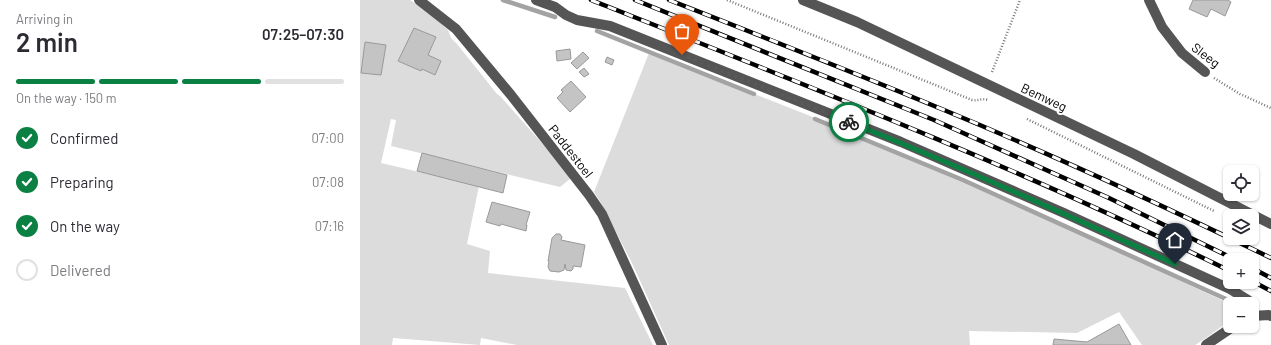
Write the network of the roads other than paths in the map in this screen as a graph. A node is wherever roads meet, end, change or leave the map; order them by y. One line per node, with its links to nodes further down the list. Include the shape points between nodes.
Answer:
1 (419, 0): 11 (street, Paddestoel, via 456,29 589,195 602,214)
2 (536, 0): 7 (street, via 555,7 577,20 610,26 901,142 1064,213)
3 (803, 0): 6 (street, Bemweg, via 857,22 1134,154)
4 (1149, 0): 5 (street, Sleeg, via 1162,27 1182,53)
5 (1205, 72)
6 (1271, 224)
7 (1243, 297)
8 (1259, 315): 9 (street)
9 (1270, 315)
10 (1224, 333): 12 (street)
11 (662, 345)
12 (1206, 345)

